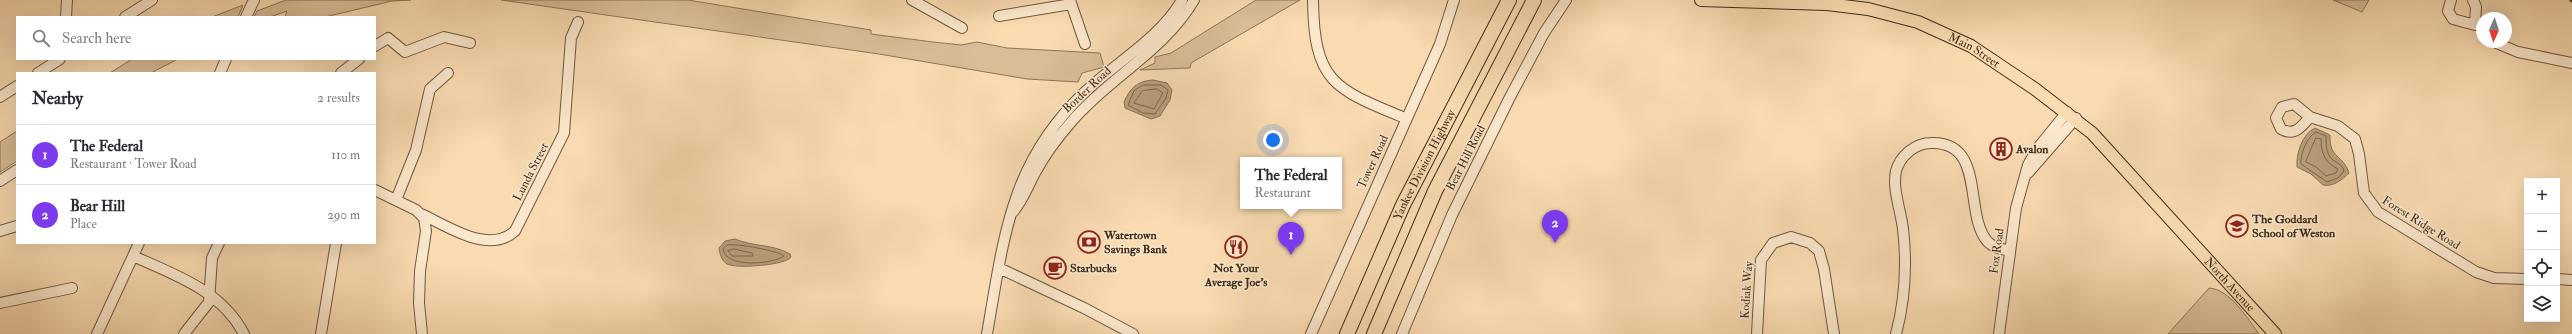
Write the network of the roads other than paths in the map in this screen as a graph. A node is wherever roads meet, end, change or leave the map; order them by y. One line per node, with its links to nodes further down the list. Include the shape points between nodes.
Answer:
1 (66, 0): 18 (street)
2 (254, 0): 20 (street)
3 (912, 0): 24 (street)
4 (1182, 0): 46 (street, Border Road, via 1162,27 1091,86 1061,116 1026,170 1015,196)
5 (1194, 0): 46 (street, Border Road, via 1165,38 1092,100 1063,130 1045,155)
6 (1313, 0): 41 (street, via 1315,46 1330,76 1353,95)
7 (1454, 0): 41 (street, Tower Road, via 1440,44)
8 (1509, 0): 71 (highway, Yankee Division Highway, via 1403,205)
9 (1534, 0): 72 (highway, Yankee Division Highway, via 1435,191)
10 (1566, 0): 73 (street, Bear Hill Road, via 1547,28 1509,99 1452,215)
11 (1701, 0): 16 (main road, Main Street)
12 (2451, 0): 23 (street, via 2448,11 2453,19)
13 (2473, 0): 17 (street)
14 (146, 2): 19 (street)
15 (1070, 2): 21 (street); 26 (street)
16 (1803, 2): 39 (main road, Main Street, via 1877,11 1940,31 1988,57)
17 (2477, 12)
18 (66, 16)
19 (126, 16)
20 (246, 16)
21 (999, 16)
22 (578, 22): 47 (street, Lunda Street, via 571,38 564,133 515,231 504,240 490,242 472,237)
23 (2476, 27)
24 (962, 28)
25 (470, 43): 27 (street, via 444,37 405,52 388,38)
26 (1085, 44)
27 (376, 45)
28 (2508, 48): 32 (street)
29 (58, 60): 33 (street)
30 (226, 60): 34 (street)
31 (358, 60): 35 (street)
32 (2572, 63)
33 (40, 72)
34 (220, 72)
35 (342, 72)
36 (448, 73): 45 (street, via 430,89 418,145)
37 (16, 87): 38 (street)
38 (0, 97)
39 (2071, 115): 50 (main road, Main Street, via 2115,157); 54 (street, Fox Road, via 2028,173 2017,203)
40 (2310, 116): 57 (street, Forest Ridge Road, via 2338,126 2355,139 2364,193 2378,212 2476,272 2500,279)
41 (1405, 118): 70 (street, Tower Road, via 1404,126)
42 (16, 173): 43 (street)
43 (0, 181)
44 (376, 190): 45 (street, Lunda Street)
45 (396, 200): 47 (street, Lunda Street)
46 (1013, 212): 56 (street, Border Road)
47 (421, 214): 67 (street, via 426,231 419,285)
48 (16, 226): 49 (street)
49 (0, 231)
50 (2185, 235): 78 (main road, North Avenue)
51 (139, 244): 55 (street)
52 (219, 244): 61 (street, via 212,258)
53 (336, 244): 66 (street)
54 (2010, 251): 76 (street, via 1993,246 1984,236 1970,174 1958,154 1944,145 1932,143 1911,149 1901,160 1895,174 1904,238 1905,267 1902,307); 77 (street, Fox Road)
55 (133, 256): 61 (street); 63 (street)
56 (999, 268): 68 (street, Border Road); 69 (street)
57 (2524, 279)
58 (2560, 279): 59 (street)
59 (2572, 280)
60 (72, 288): 62 (street)
61 (211, 294): 64 (street, via 206,309); 65 (street, via 227,309)
62 (0, 303)
63 (97, 334)
64 (184, 334)
65 (244, 334)
66 (321, 334)
67 (422, 334)
68 (987, 334)
69 (1133, 334)
70 (1311, 334)
71 (1347, 334)
72 (1374, 334)
73 (1402, 334)
74 (1757, 334): 75 (street, Kodiak Way, via 1761,260 1773,243 1790,238 1810,242 1819,251)
75 (1834, 334)
76 (1896, 334)
77 (1999, 334)
78 (2275, 334)

